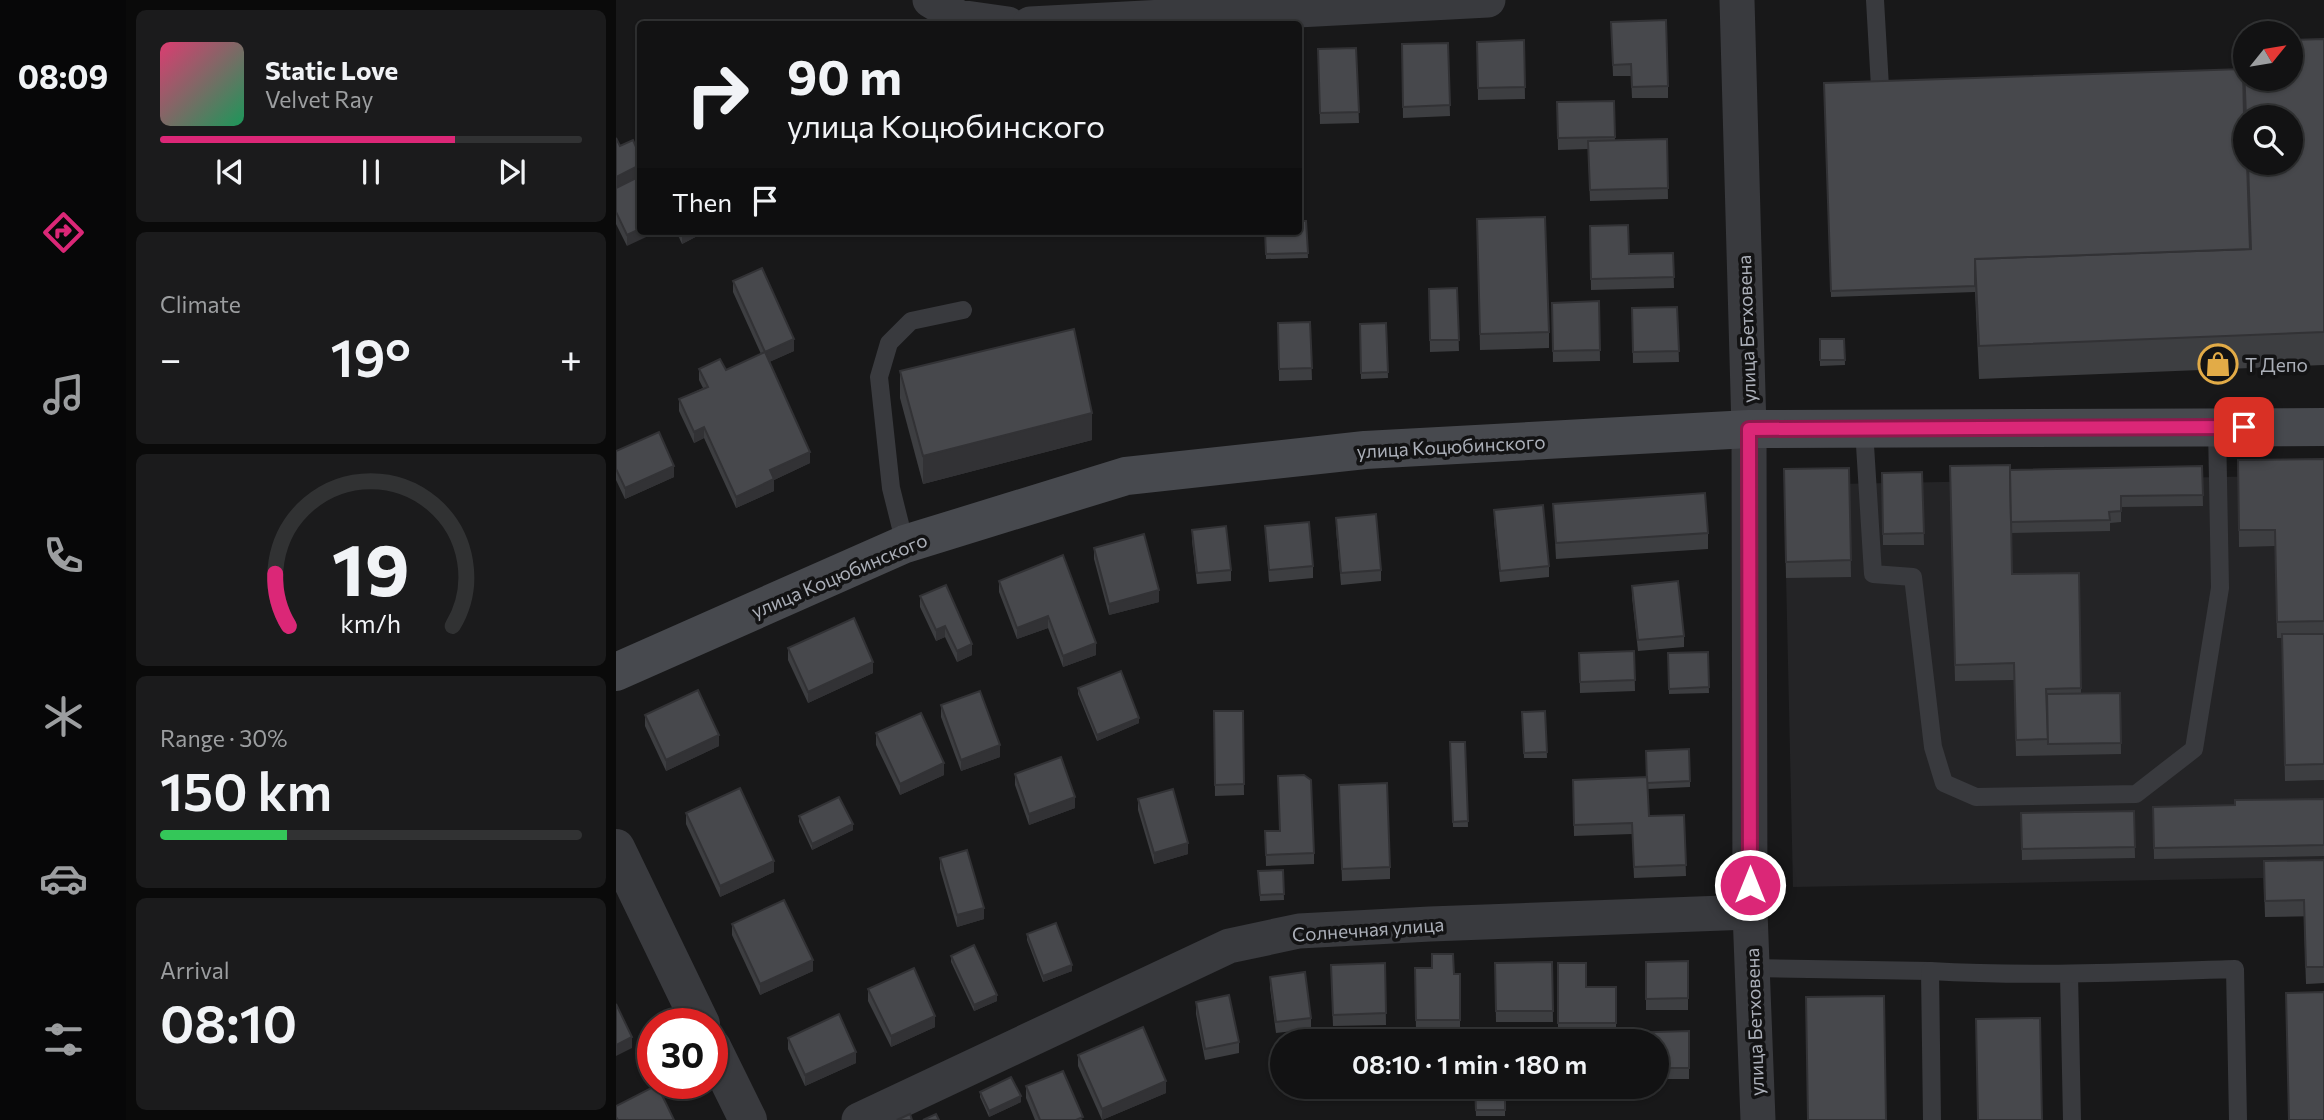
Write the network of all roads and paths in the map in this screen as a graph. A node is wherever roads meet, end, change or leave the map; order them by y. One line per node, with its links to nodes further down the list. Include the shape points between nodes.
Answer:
1 (930, 0): 5 (street, via 958,17)
2 (1488, 0): 6 (street)
3 (1737, 0): 11 (street, улица Бетховена)
4 (1875, 0): 7 (lane)
5 (987, 21)
6 (1087, 21)
7 (1880, 87)
8 (963, 310): 13 (lane, via 911,321 889,343 878,377 891,488)
9 (2217, 427): 10 (main road, улица Коцюбинского); 12 (main road, улица Коцюбинского); 12 (lane, via 2220,588 2194,748 2136,794 1976,797 1944,783 1933,747 1913,577 1873,575)
10 (2324, 427)
11 (1749, 429): 12 (main road, улица Коцюбинского); 13 (main road, улица Коцюбинского, via 1365,450 1126,476); 16 (street, улица Бетховена)
12 (1864, 429)
13 (905, 544): 14 (main road, улица Коцюбинского)
14 (616, 671)
15 (616, 848): 20 (street)
16 (1750, 912): 17 (street, улица Бетховена); 23 (street, Солнечная улица, via 1299,931 1229,946)
17 (1752, 968): 18 (lane); 24 (street, улица Бетховена)
18 (1930, 971): 19 (lane); 25 (lane)
19 (2069, 974): 26 (lane); 27 (lane, via 2235,969)
20 (693, 1008)
21 (728, 1079): 22 (street)
22 (748, 1120)
23 (859, 1120)
24 (1758, 1120)
25 (1932, 1120)
26 (2072, 1120)
27 (2238, 1120)

